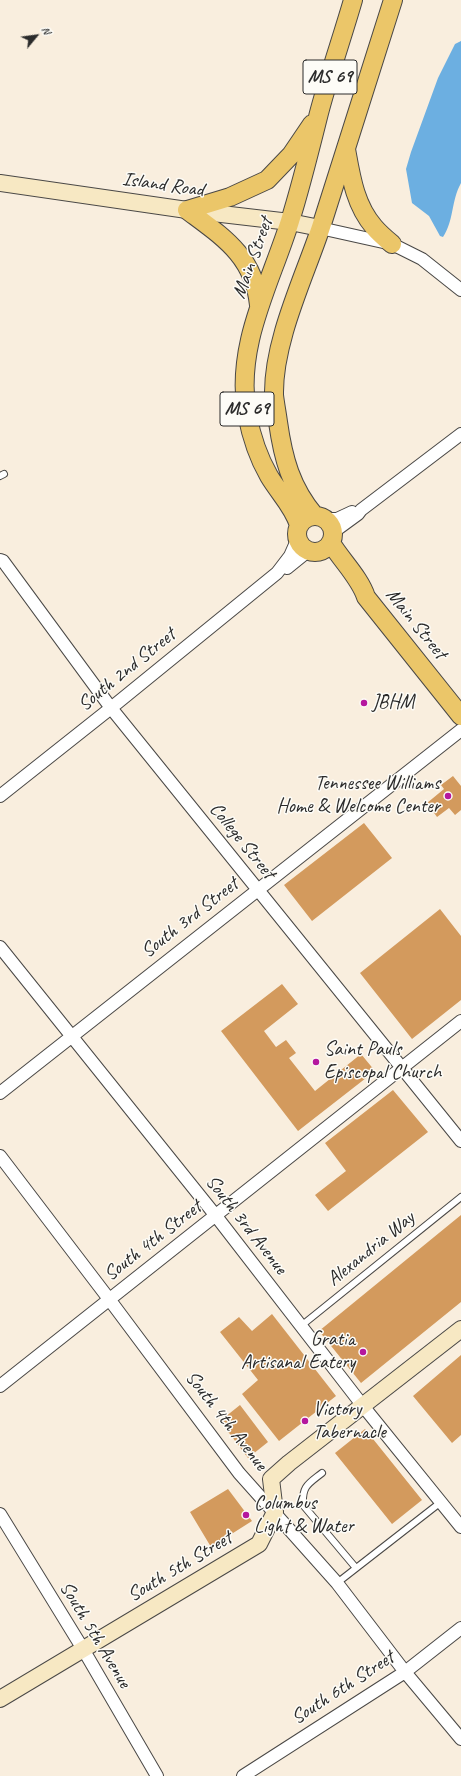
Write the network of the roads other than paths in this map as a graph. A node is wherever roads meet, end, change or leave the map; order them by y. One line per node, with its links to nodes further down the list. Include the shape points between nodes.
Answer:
1 (393, 0): 4 (main road, Main Street / MS 69)
2 (352, 5): 3 (main road, Main Street / MS 69)
3 (320, 112): 6 (main road, via 294,150 266,180 230,197); 7 (main road, Main Street / MS 69)
4 (346, 148): 8 (main road, Main Street / MS 69); 9 (main road, via 356,198 363,213 374,228)
5 (0, 183): 6 (street, Island Road)
6 (187, 210): 7 (street, Island Road); 11 (main road, via 235,249 255,279)
7 (290, 222): 8 (street, Island Road); 11 (main road, Main Street / MS 69)
8 (320, 228): 9 (street); 13 (main road, Main Street / MS 69, via 283,339 276,370 274,396 281,444 290,476)
9 (392, 244): 10 (street, via 422,259)
10 (461, 290)
11 (259, 306): 13 (main road, Main Street / MS 69, via 249,340 246,365 245,395 251,430 269,476 296,515)
12 (461, 434): 13 (street, via 358,514)
13 (316, 535): 15 (street, South 2nd Street, via 290,556); 15 (street, South 2nd Street, via 282,572); 17 (main road, Main Street / MS 69, via 356,593 366,598)
14 (0, 560): 16 (street, College Street)
15 (277, 573): 16 (street, South 2nd Street)
16 (111, 708): 19 (street, South 2nd Street); 20 (street, College Street)
17 (461, 716)
18 (461, 730): 20 (street, South 3rd Street)
19 (0, 796)
20 (257, 890): 23 (street, South 3rd Street); 24 (street, College Street)
21 (0, 947): 23 (street, South 3rd Avenue)
22 (461, 1022): 24 (street, South 4th Street)
23 (71, 1036): 25 (street, South 3rd Street); 29 (street, South 3rd Avenue)
24 (403, 1068): 26 (street, College Street); 29 (street, South 4th Street)
25 (0, 1094)
26 (461, 1141)
27 (0, 1156): 30 (street, South 4th Avenue)
28 (461, 1198): 31 (lane, Alexandria Way)
29 (216, 1216): 30 (street, South 4th Street); 31 (street, South 3rd Avenue)
30 (109, 1299): 33 (street, South 4th Street); 37 (street, South 4th Avenue, via 239,1473)
31 (301, 1326): 34 (street, South 3rd Avenue)
32 (461, 1329): 34 (street)
33 (0, 1386)
34 (363, 1406): 36 (street, South 3rd Avenue); 37 (street, via 271,1479)
35 (322, 1473): 40 (lane, via 306,1485 302,1494 303,1505)
36 (441, 1502): 39 (street, South 3rd Avenue); 40 (lane)
37 (275, 1512): 41 (street, South 4th Avenue); 43 (street, South 5th Street, via 259,1544)
38 (0, 1514): 43 (street, South 5th Avenue)
39 (461, 1527)
40 (356, 1568): 41 (lane)
41 (337, 1583): 44 (street, South 4th Avenue)
42 (461, 1628): 44 (street, South 6th Street)
43 (82, 1650): 45 (street, South 5th Street); 47 (street, South 5th Avenue)
44 (405, 1672): 46 (street, South 4th Avenue); 48 (street, South 6th Street)
45 (0, 1699)
46 (461, 1740)
47 (157, 1776)
48 (243, 1776)

